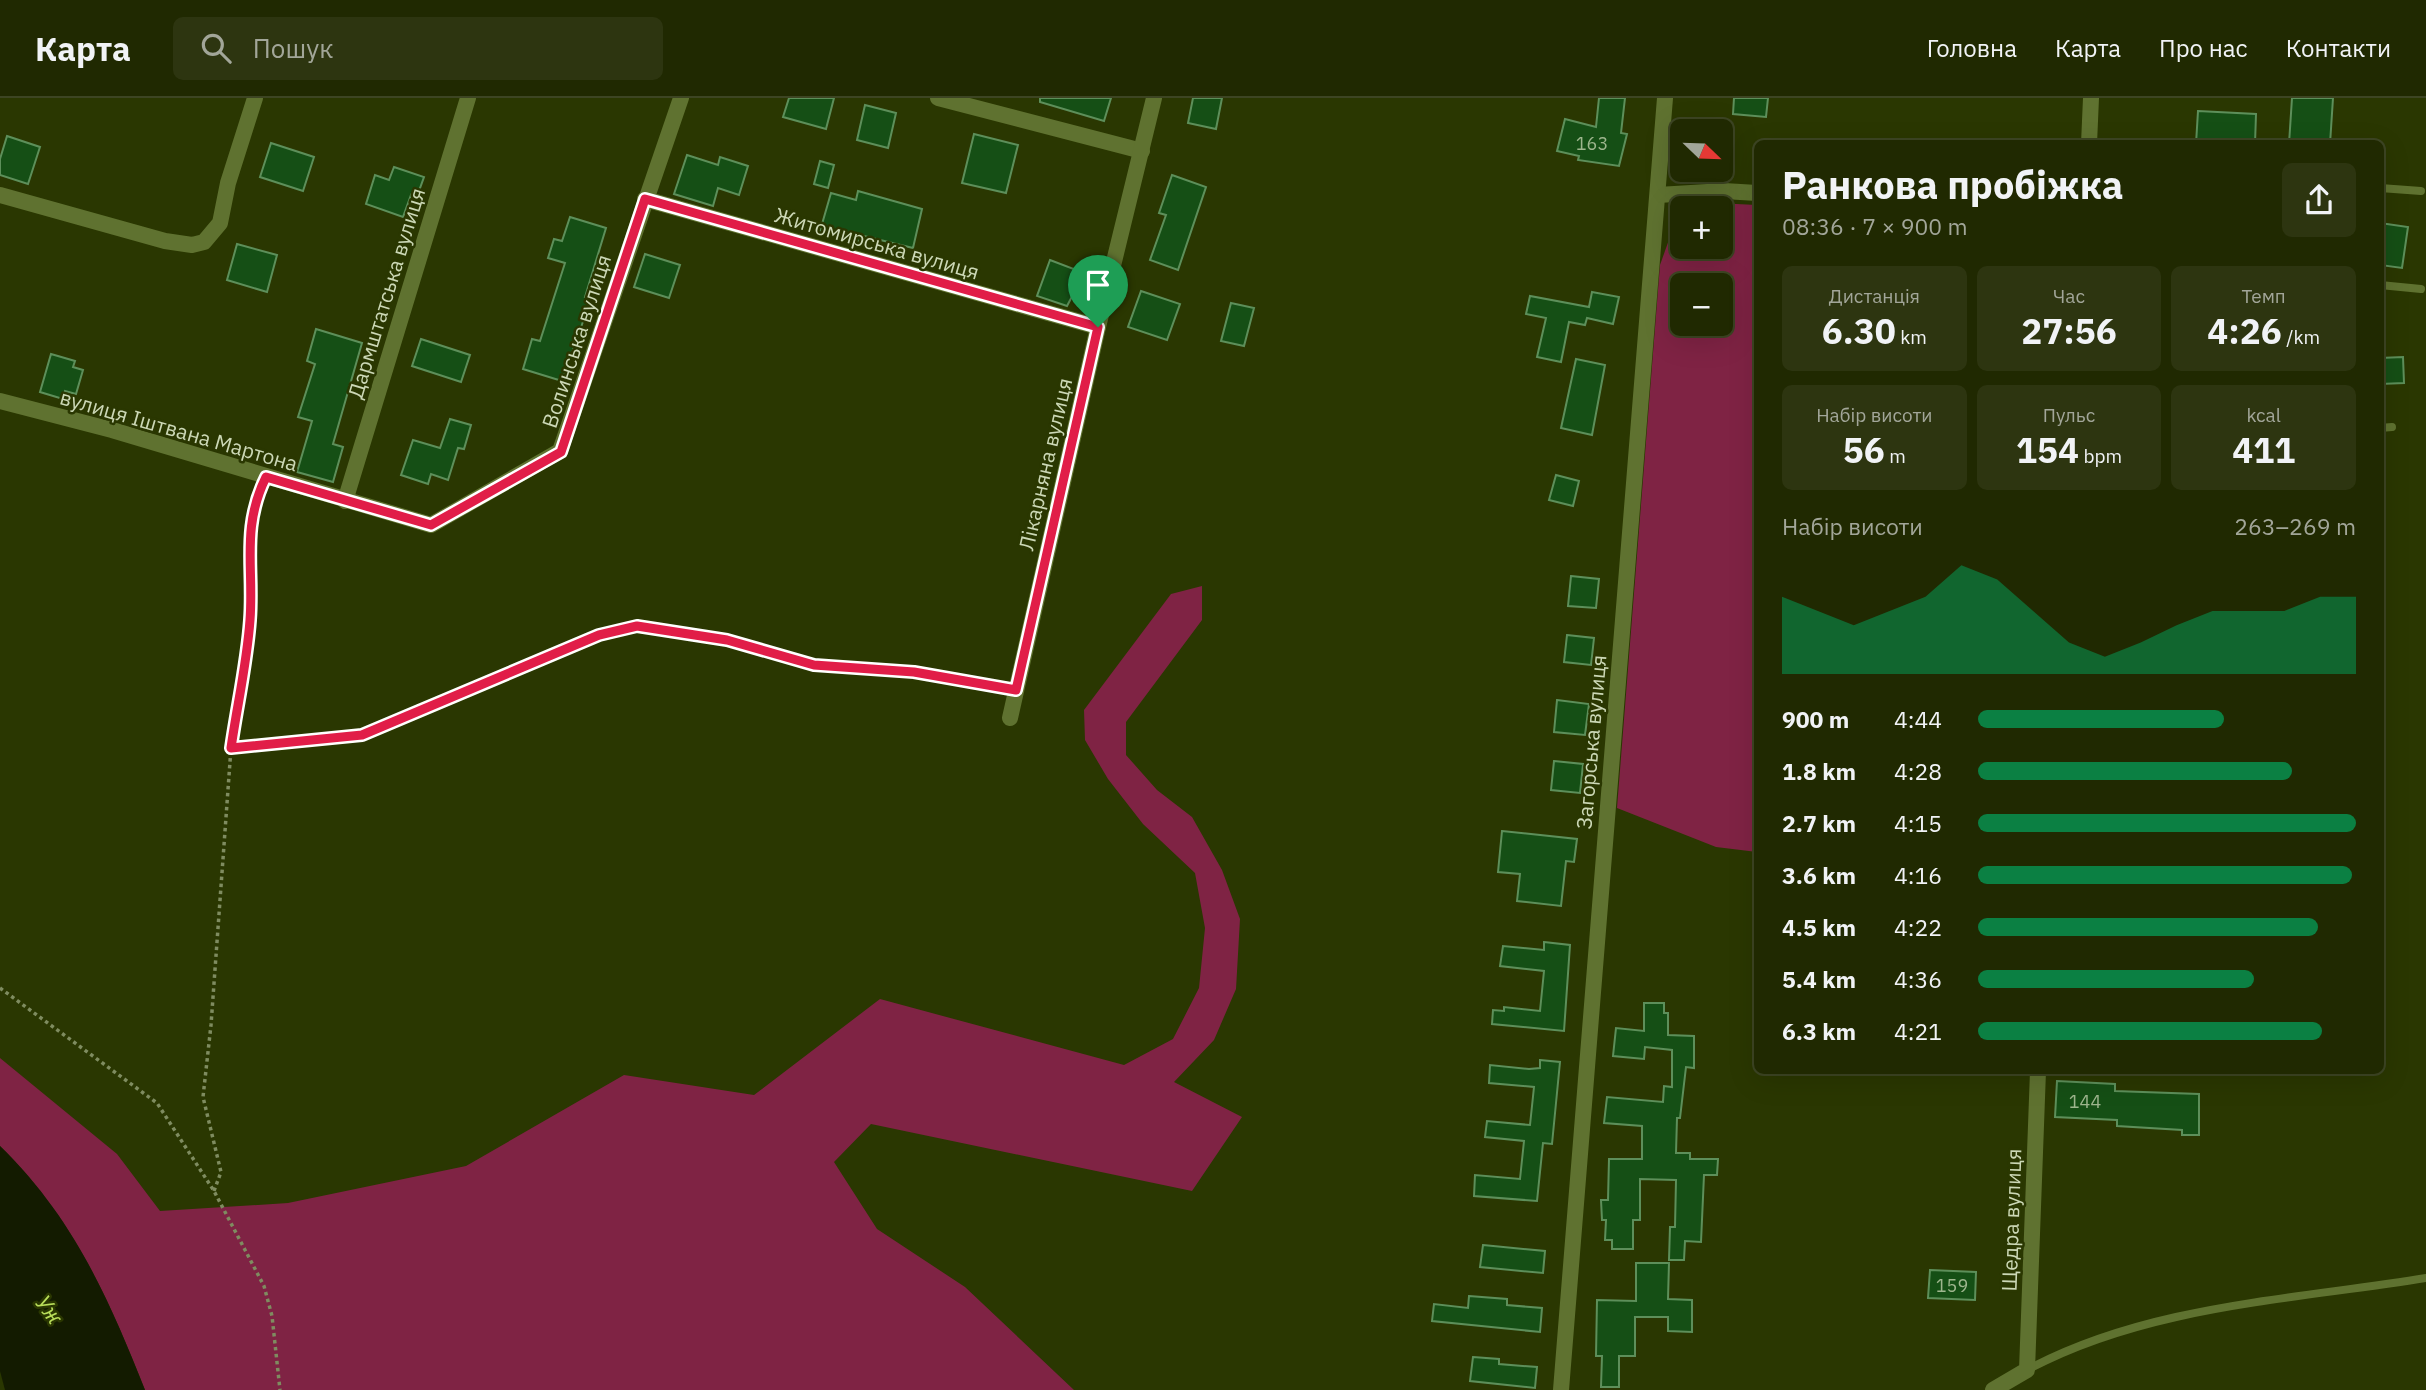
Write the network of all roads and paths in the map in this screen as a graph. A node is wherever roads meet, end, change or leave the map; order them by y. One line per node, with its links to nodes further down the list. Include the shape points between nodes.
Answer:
1 (255, 98): 13 (street, via 220,223 204,242 165,241)
2 (468, 98): 23 (street, Дармштатська вулиця)
3 (681, 98): 15 (street, Волинська вулиця)
4 (938, 98): 9 (street)
5 (1154, 98): 9 (street, Лікарняна вулиця)
6 (1665, 98): 14 (street, Загорська вулиця)
7 (2091, 98): 8 (street)
8 (2089, 140)
9 (1142, 151): 18 (street, Лікарняна вулиця)
10 (2384, 188): 11 (lane)
11 (2421, 191)
12 (1754, 193): 14 (street)
13 (0, 195)
14 (1658, 195): 33 (street, Загорська вулиця)
15 (645, 199): 18 (street, Житомирська вулиця); 23 (street, Волинська вулиця, via 561,452 431,525)
16 (2384, 285): 17 (lane)
17 (2421, 289)
18 (1098, 327): 24 (street, Лікарняна вулиця)
19 (0, 401): 22 (street, вулиця Іштвана Мартона, via 112,429)
20 (2392, 427): 21 (lane)
21 (2384, 428)
22 (266, 477): 23 (street, вулиця Іштвана Мартона); 26 (path, via 249,527 250,619)
23 (345, 500)
24 (1016, 690): 25 (street, Лікарняна вулиця); 26 (path, via 914,672 814,665 727,640 637,626 599,635 362,735)
25 (1010, 718)
26 (231, 748): 29 (path, via 203,1097 221,1172)
27 (0, 988): 29 (path, via 157,1103)
28 (2038, 1074): 31 (street, Щедра вулиця)
29 (214, 1191): 32 (path, via 264,1286 272,1316)
30 (2426, 1278): 31 (lane, via 2143,1325 2067,1349)
31 (2026, 1370): 34 (street)
32 (279, 1390)
33 (1561, 1390)
34 (1993, 1390)

